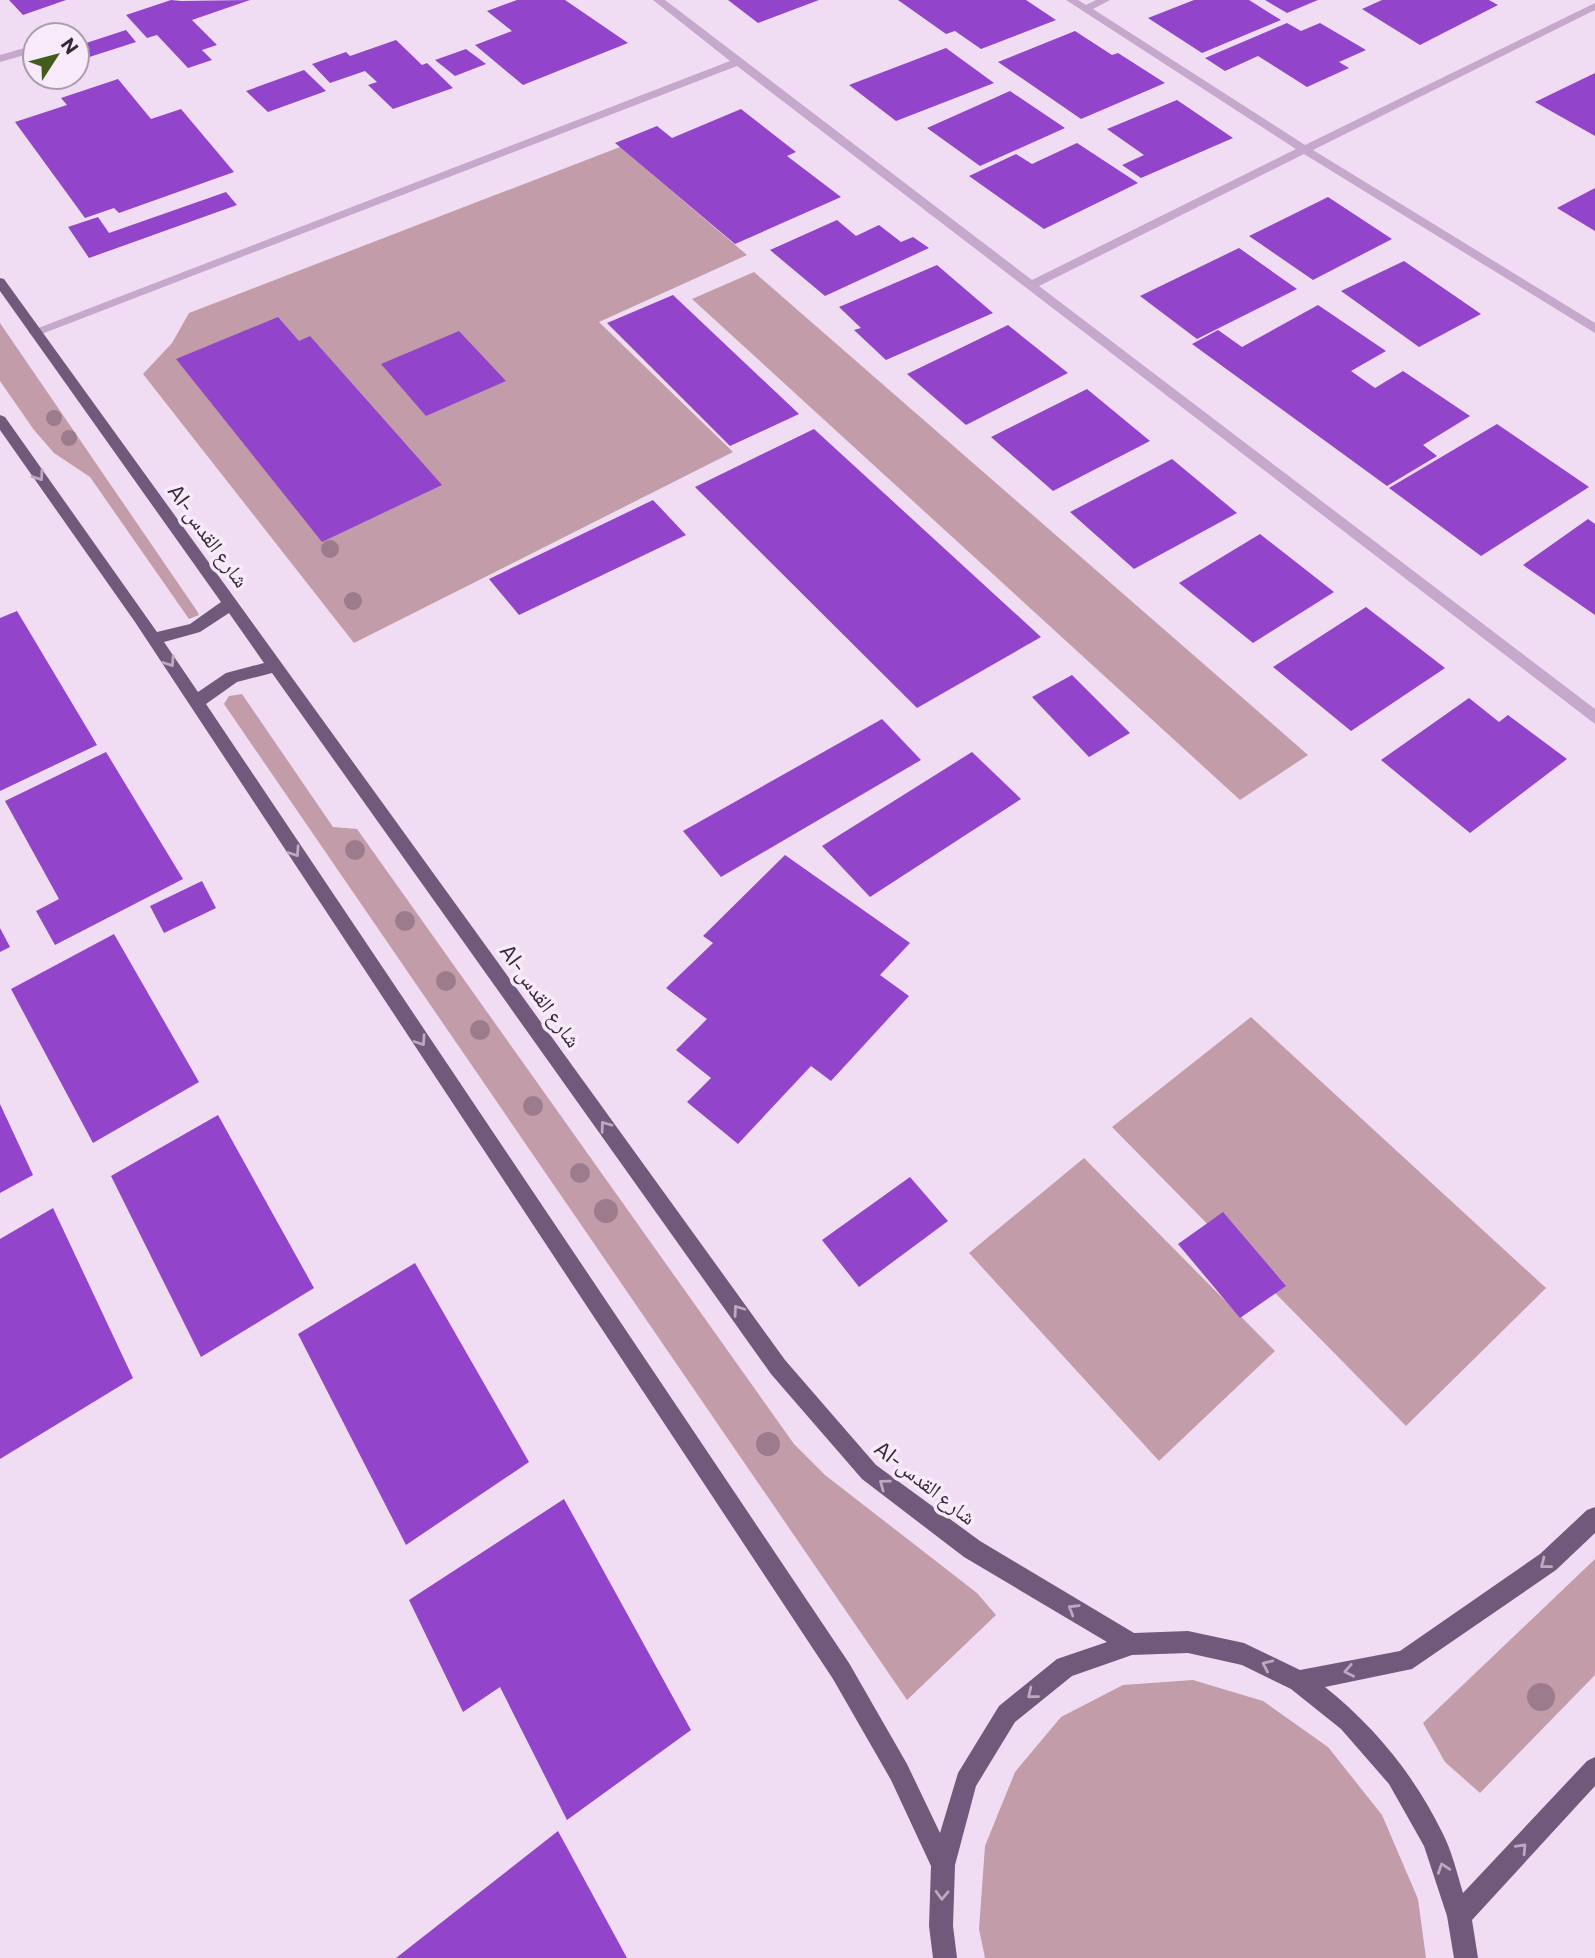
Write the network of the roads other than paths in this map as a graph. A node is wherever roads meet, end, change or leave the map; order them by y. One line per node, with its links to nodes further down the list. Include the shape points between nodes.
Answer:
1 (658, 0): 8 (street)
2 (1071, 0): 5 (street)
3 (1105, 0): 5 (street)
4 (1595, 6): 9 (street)
5 (1085, 9): 9 (street)
6 (21, 53): 7 (street)
7 (0, 60)
8 (737, 62): 11 (street); 13 (street)
9 (1302, 148): 11 (street); 12 (street)
10 (0, 282): 13 (main road, Al-شارع القدس)
11 (1029, 286): 19 (street)
12 (1595, 329)
13 (34, 332): 15 (main road, Al-شارع القدس)
14 (0, 420): 16 (main road, one-way to 16)
15 (229, 604): 16 (main road, via 214,620 184,633); 17 (main road, Al-شارع القدس)
16 (154, 638): 18 (main road, one-way to 18)
17 (274, 667): 18 (main road, via 247,671 214,685); 21 (main road, Al-شارع القدس, one-way to 17, via 972,1549 869,1472 778,1367)
18 (197, 703): 24 (main road, one-way to 24, via 841,1671 900,1772)
19 (1595, 718)
20 (1595, 1518): 22 (main road, one-way to 22, via 1548,1562 1404,1661)
21 (1132, 1644): 22 (main road, one-way to 21, via 1244,1654 1188,1642); 24 (main road, one-way to 24, via 1065,1667 1007,1714 967,1781)
22 (1299, 1681): 25 (main road, one-way to 22, via 1434,1841 1397,1776 1349,1721)
23 (1595, 1769): 25 (main road, one-way to 23)
24 (943, 1865): 26 (main road, one-way to 26)
25 (1459, 1916): 27 (main road)
26 (945, 1958)
27 (1465, 1958)

